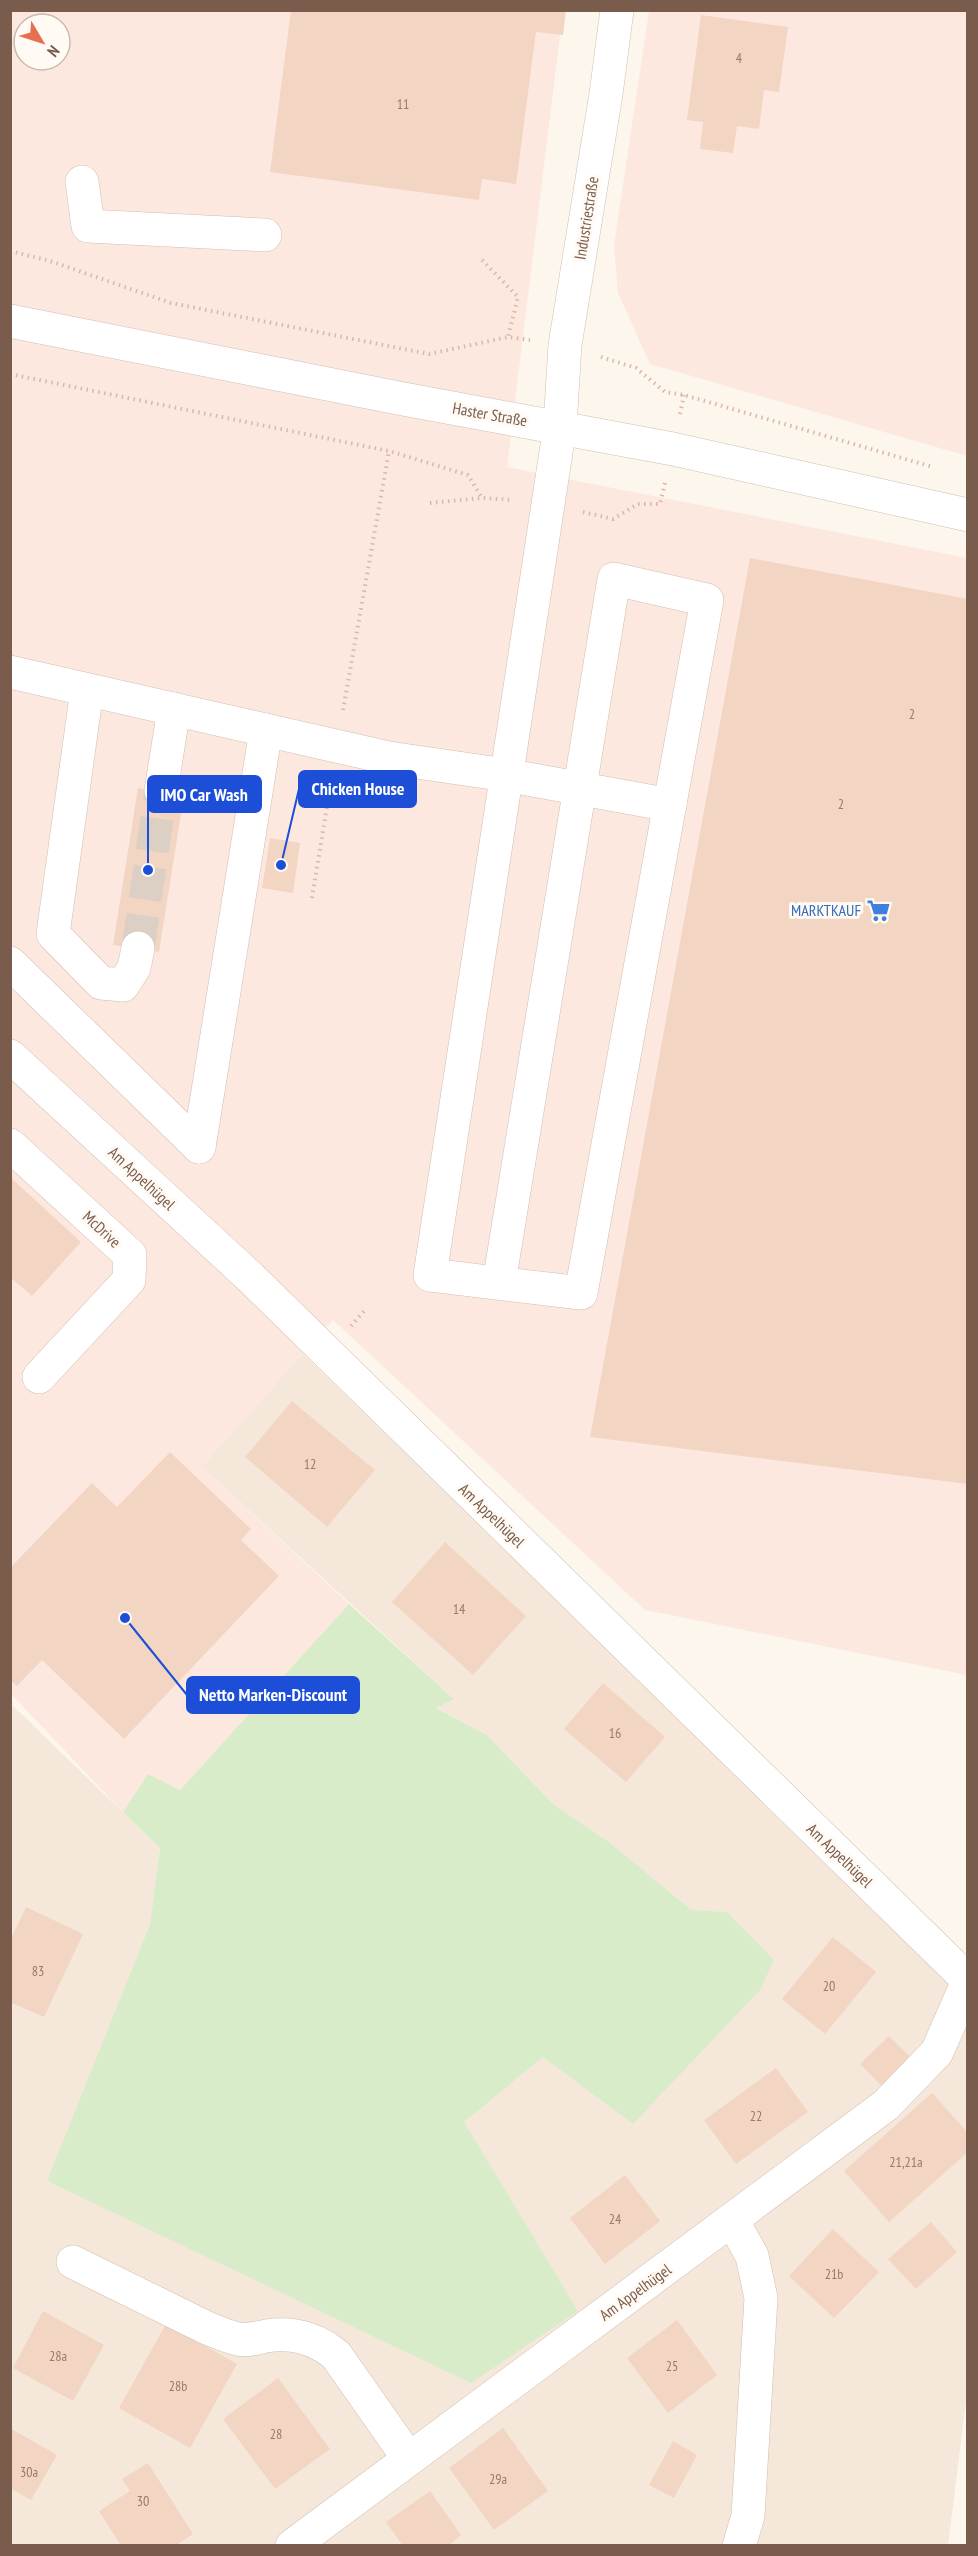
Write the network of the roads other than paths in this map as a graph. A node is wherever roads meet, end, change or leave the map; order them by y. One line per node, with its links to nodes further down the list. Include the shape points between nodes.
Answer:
1 (617, 10): 5 (street, Industriestraße, via 565,345)
2 (82, 182): 3 (street, via 88,226)
3 (265, 235)
4 (10, 321): 5 (street, Haster Straße)
5 (560, 426): 6 (street, Haster Straße); 11 (street, Industriestraße)
6 (968, 515)
7 (10, 672): 8 (street)
8 (87, 690): 9 (street); 15 (street, via 52,934 101,983 123,985 134,968)
9 (174, 709): 10 (street); 13 (street)
10 (266, 730): 11 (street, via 389,758); 16 (street, via 199,1147)
11 (506, 775): 12 (street); 19 (street, Industriestraße, via 430,1275)
12 (580, 788): 14 (street); 14 (street, via 614,579 707,600); 19 (street)
13 (161, 791)
14 (670, 805): 19 (street, via 581,1293)
15 (138, 948)
16 (10, 963)
17 (10, 1056): 21 (street, Am Appelhügel, via 249,1277)
18 (10, 1145): 20 (street, McDrive, via 130,1255 129,1280)
19 (499, 1283)
20 (39, 1377)
21 (968, 1981): 22 (street, Am Appelhügel, via 937,2052 886,2105)
22 (732, 2220): 24 (street, Am Appelhügel); 26 (street, via 752,2256 761,2298 748,2516)
23 (73, 2262): 24 (street, via 228,2337 240,2340 290,2335 322,2344 336,2355)
24 (409, 2459): 25 (street, Am Appelhügel)
25 (292, 2546)
26 (739, 2546)

